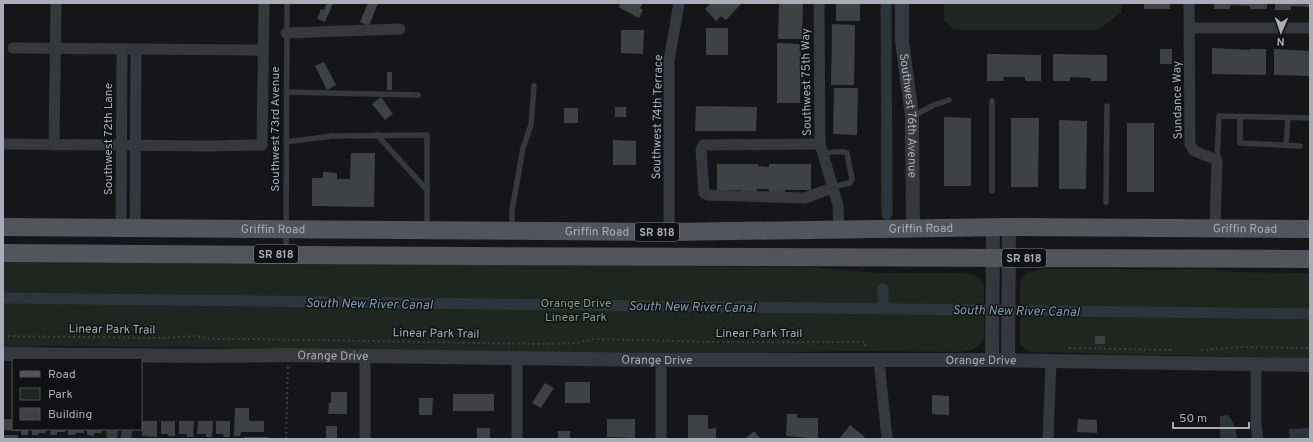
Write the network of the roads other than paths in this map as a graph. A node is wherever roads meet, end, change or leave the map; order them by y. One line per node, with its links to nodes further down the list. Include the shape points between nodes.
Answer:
1 (56, 3): 13 (street)
2 (264, 3): 16 (street)
3 (287, 3): 11 (lane, Southwest 73rd Avenue)
4 (679, 3): 51 (street, Southwest 74th Terrace, via 669,61)
5 (819, 3): 35 (street, Southwest 75th Way)
6 (902, 3): 23 (street, Southwest 76th Avenue, via 902,41)
7 (1189, 3): 8 (street, Sundance Way)
8 (1189, 28): 9 (street); 36 (street, Sundance Way, via 1190,144 1194,151)
9 (1310, 28)
10 (400, 29): 11 (street)
11 (286, 33): 18 (lane, Southwest 73rd Avenue)
12 (13, 48): 13 (street)
13 (56, 49): 14 (street); 30 (street)
14 (122, 49): 15 (street); 33 (street, Southwest 72th Lane)
15 (136, 49): 16 (street); 31 (street)
16 (263, 50): 31 (street, via 262,145)
17 (534, 86): 50 (lane, via 531,125 523,148 512,211)
18 (286, 92): 19 (lane); 28 (lane, Southwest 73rd Avenue)
19 (418, 95)
20 (949, 100): 23 (lane)
21 (992, 101): 39 (lane)
22 (1107, 106): 40 (lane)
23 (912, 116): 45 (street, Southwest 76th Avenue)
24 (1240, 117): 25 (lane); 32 (lane, via 1240,143); 36 (lane, via 1219,116)
25 (1288, 118): 26 (lane); 32 (lane)
26 (1310, 118)
27 (377, 135): 28 (lane, via 332,136); 38 (lane); 38 (lane, via 427,135)
28 (286, 142): 47 (lane, Southwest 73rd Avenue)
29 (5, 144): 30 (street)
30 (54, 145): 33 (street)
31 (135, 145): 33 (street); 42 (street)
32 (1286, 145): 34 (lane)
33 (121, 146): 42 (street, Southwest 72th Lane)
34 (1300, 146)
35 (822, 149): 37 (street, Southwest 75th Way); 37 (lane, via 847,153 852,179 850,183); 37 (street, via 704,145 704,193 805,198)
36 (1217, 160): 44 (street)
37 (832, 188): 48 (street, Southwest 75th Way, via 838,205)
38 (427, 190): 49 (lane)
39 (992, 191)
40 (1106, 202)
41 (3, 227): 42 (main road, Griffin Road / SR 818)
42 (128, 228): 47 (main road, Griffin Road / SR 818)
43 (1001, 228): 44 (main road, Griffin Road / SR 818); 45 (main road, Griffin Road / SR 818); 57 (street)
44 (1215, 228): 46 (main road, Griffin Road / SR 818)
45 (914, 229): 48 (main road, Griffin Road / SR 818)
46 (1310, 229)
47 (286, 230): 49 (main road, Griffin Road / SR 818); 54 (lane, Southwest 73rd Avenue)
48 (839, 230): 52 (main road, Griffin Road / SR 818)
49 (427, 231): 50 (main road, Griffin Road / SR 818)
50 (512, 231): 51 (main road, Griffin Road / SR 818)
51 (669, 232): 52 (main road, Griffin Road / SR 818); 55 (main road, via 661,244)
52 (703, 232): 56 (main road, via 687,244)
53 (3, 252): 54 (main road, Griffin Road / SR 818)
54 (286, 254): 55 (main road, Griffin Road / SR 818)
55 (639, 257): 56 (main road, Griffin Road / SR 818)
56 (683, 257): 57 (main road, Griffin Road / SR 818)
57 (1001, 258): 58 (main road, Griffin Road / SR 818); 66 (street, via 992,288); 67 (street, via 1009,288)
58 (1310, 259)
59 (3, 354): 61 (street, Orange Drive)
60 (365, 356): 62 (street, Orange Drive); 63 (street, Orange Drive); 71 (street)
61 (113, 357): 62 (street, Orange Drive)
62 (127, 357)
63 (517, 358): 64 (street, Orange Drive); 72 (street)
64 (661, 360): 65 (street, Orange Drive); 73 (street)
65 (879, 360): 66 (street, Orange Drive); 74 (street)
66 (992, 360): 67 (street, Orange Drive)
67 (1008, 360): 68 (street, Orange Drive)
68 (1051, 361): 69 (street, Orange Drive); 75 (street)
69 (1256, 364): 70 (street, Orange Drive); 76 (street)
70 (1310, 365)
71 (365, 439)
72 (517, 439)
73 (661, 439)
74 (887, 439)
75 (1048, 439)
76 (1258, 439)

